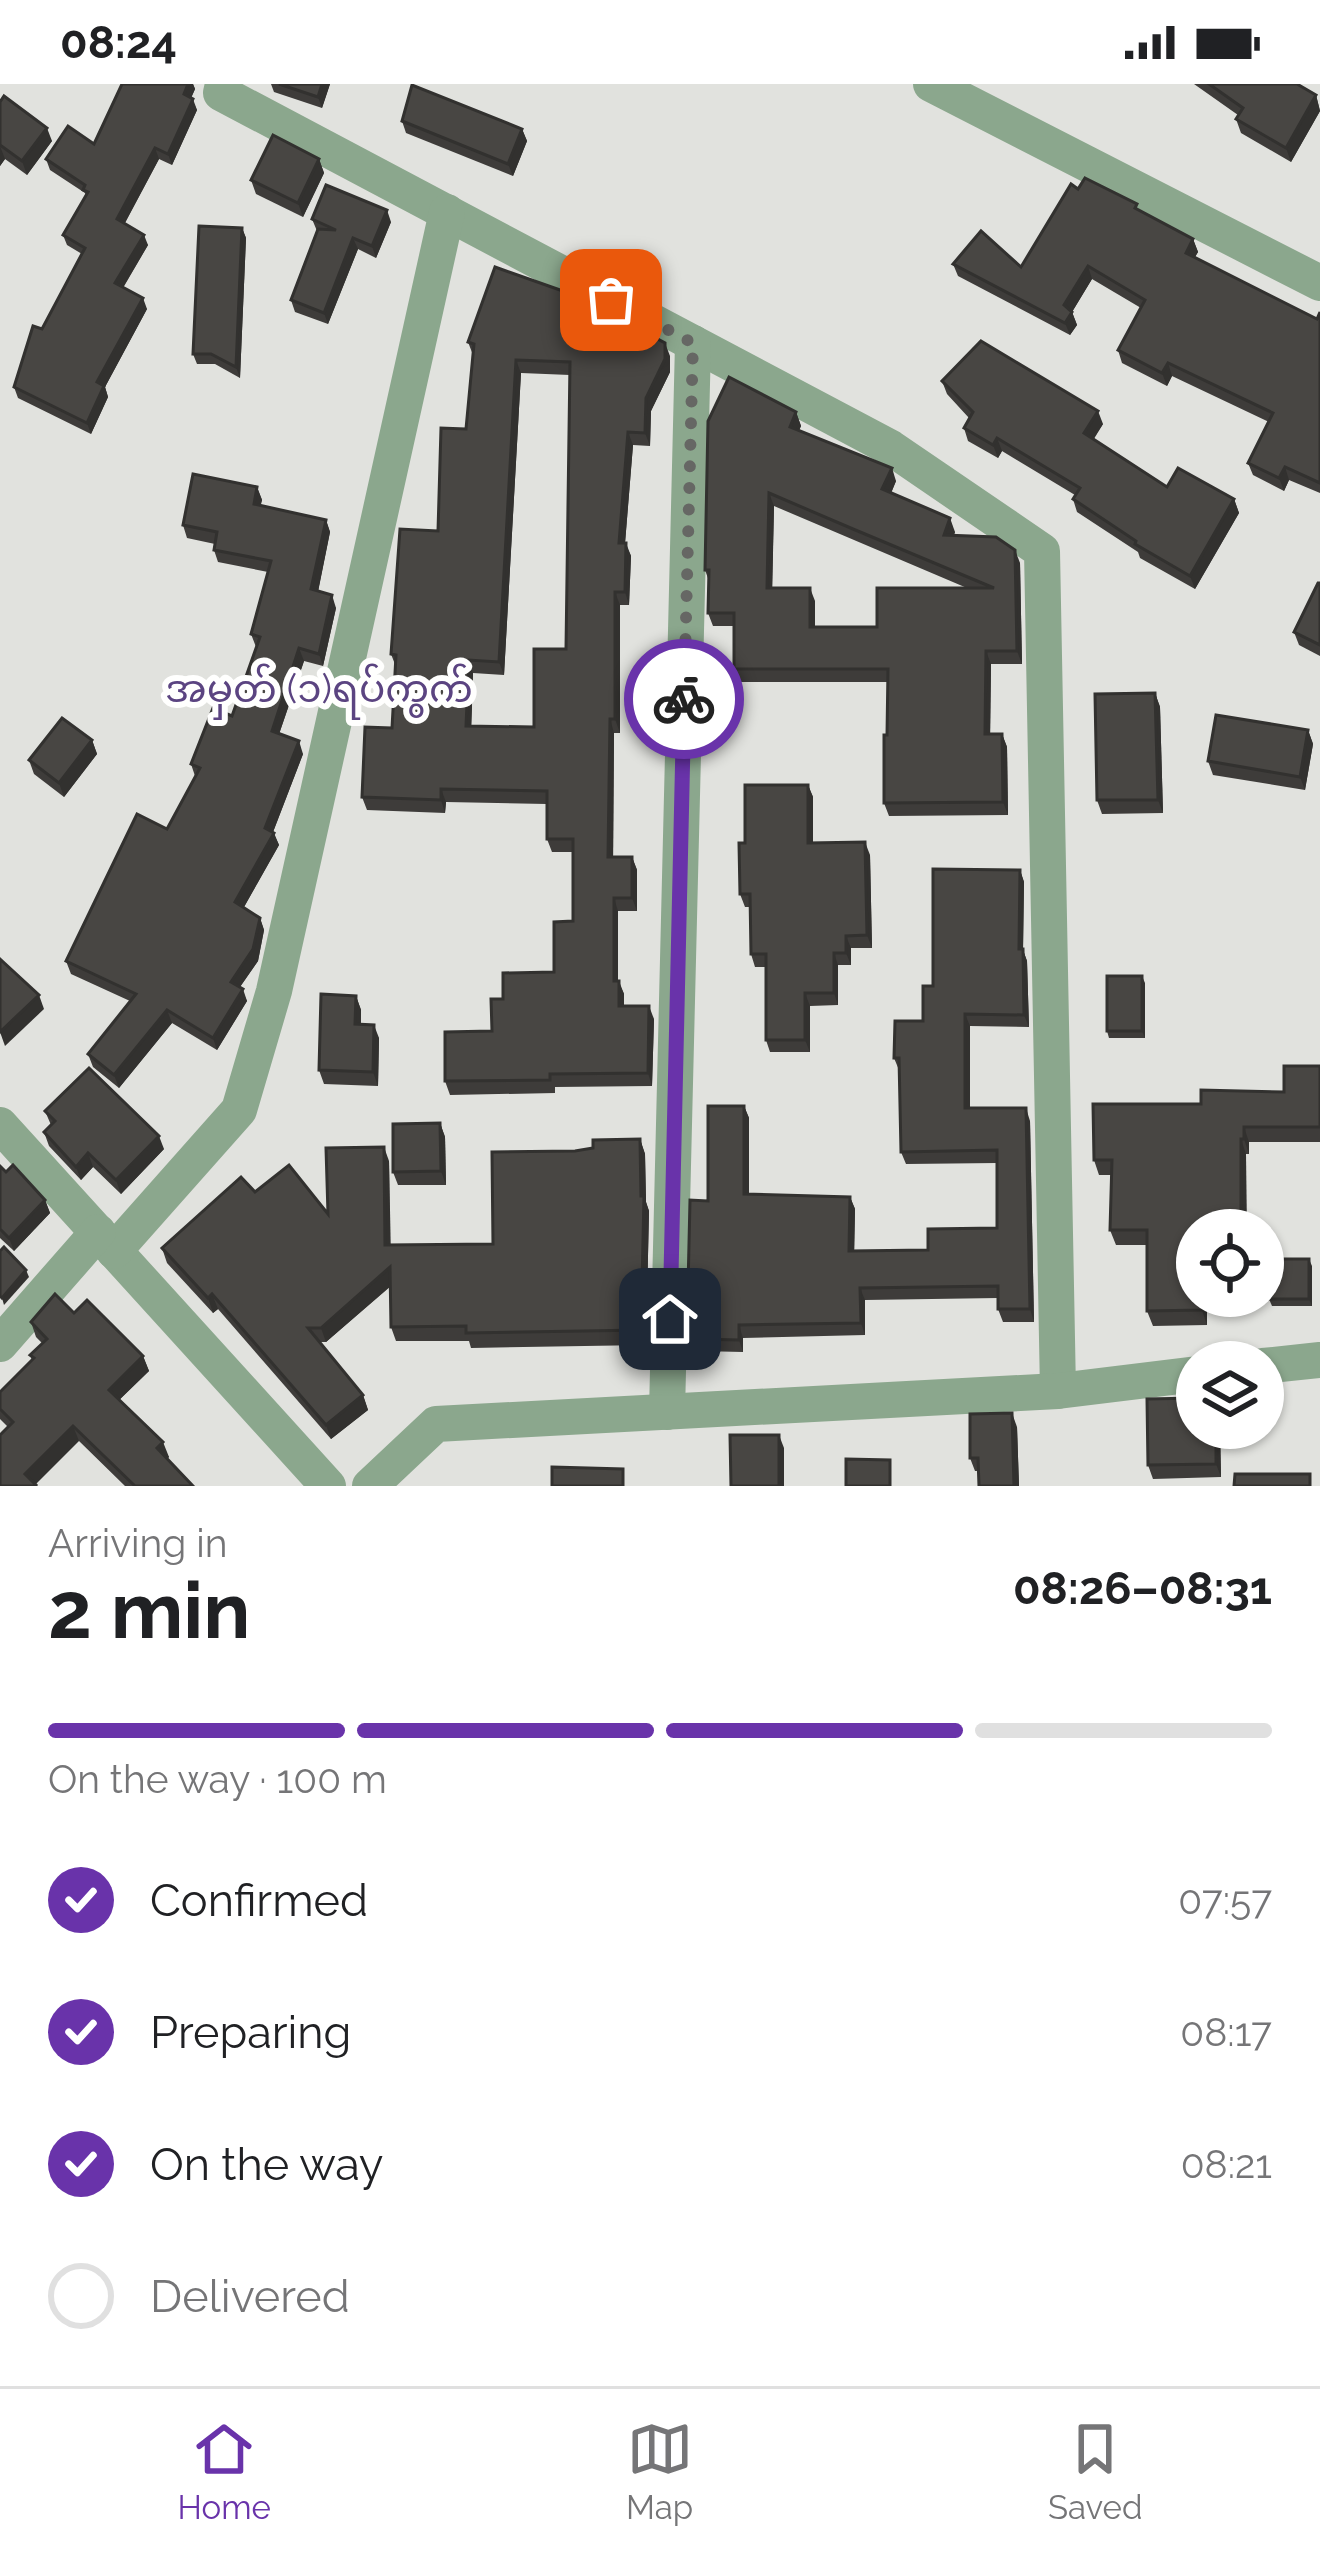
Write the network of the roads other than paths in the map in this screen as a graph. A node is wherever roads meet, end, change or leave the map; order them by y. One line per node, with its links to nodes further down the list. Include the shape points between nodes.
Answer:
1 (223, 84): 3 (street, via 221,93)
2 (932, 84): 4 (street)
3 (447, 212): 5 (street); 7 (street, via 274,991 238,1110)
4 (1320, 283)
5 (693, 343): 12 (street, via 890,448 1042,551); 13 (street)
6 (0, 1125): 7 (street)
7 (106, 1242): 8 (street); 14 (street)
8 (0, 1344)
9 (1320, 1360): 10 (street)
10 (1284, 1364)
11 (1176, 1376): 12 (street)
12 (1058, 1390): 13 (street)
13 (667, 1412): 15 (street, via 436,1424)
14 (328, 1486)
15 (370, 1486)

